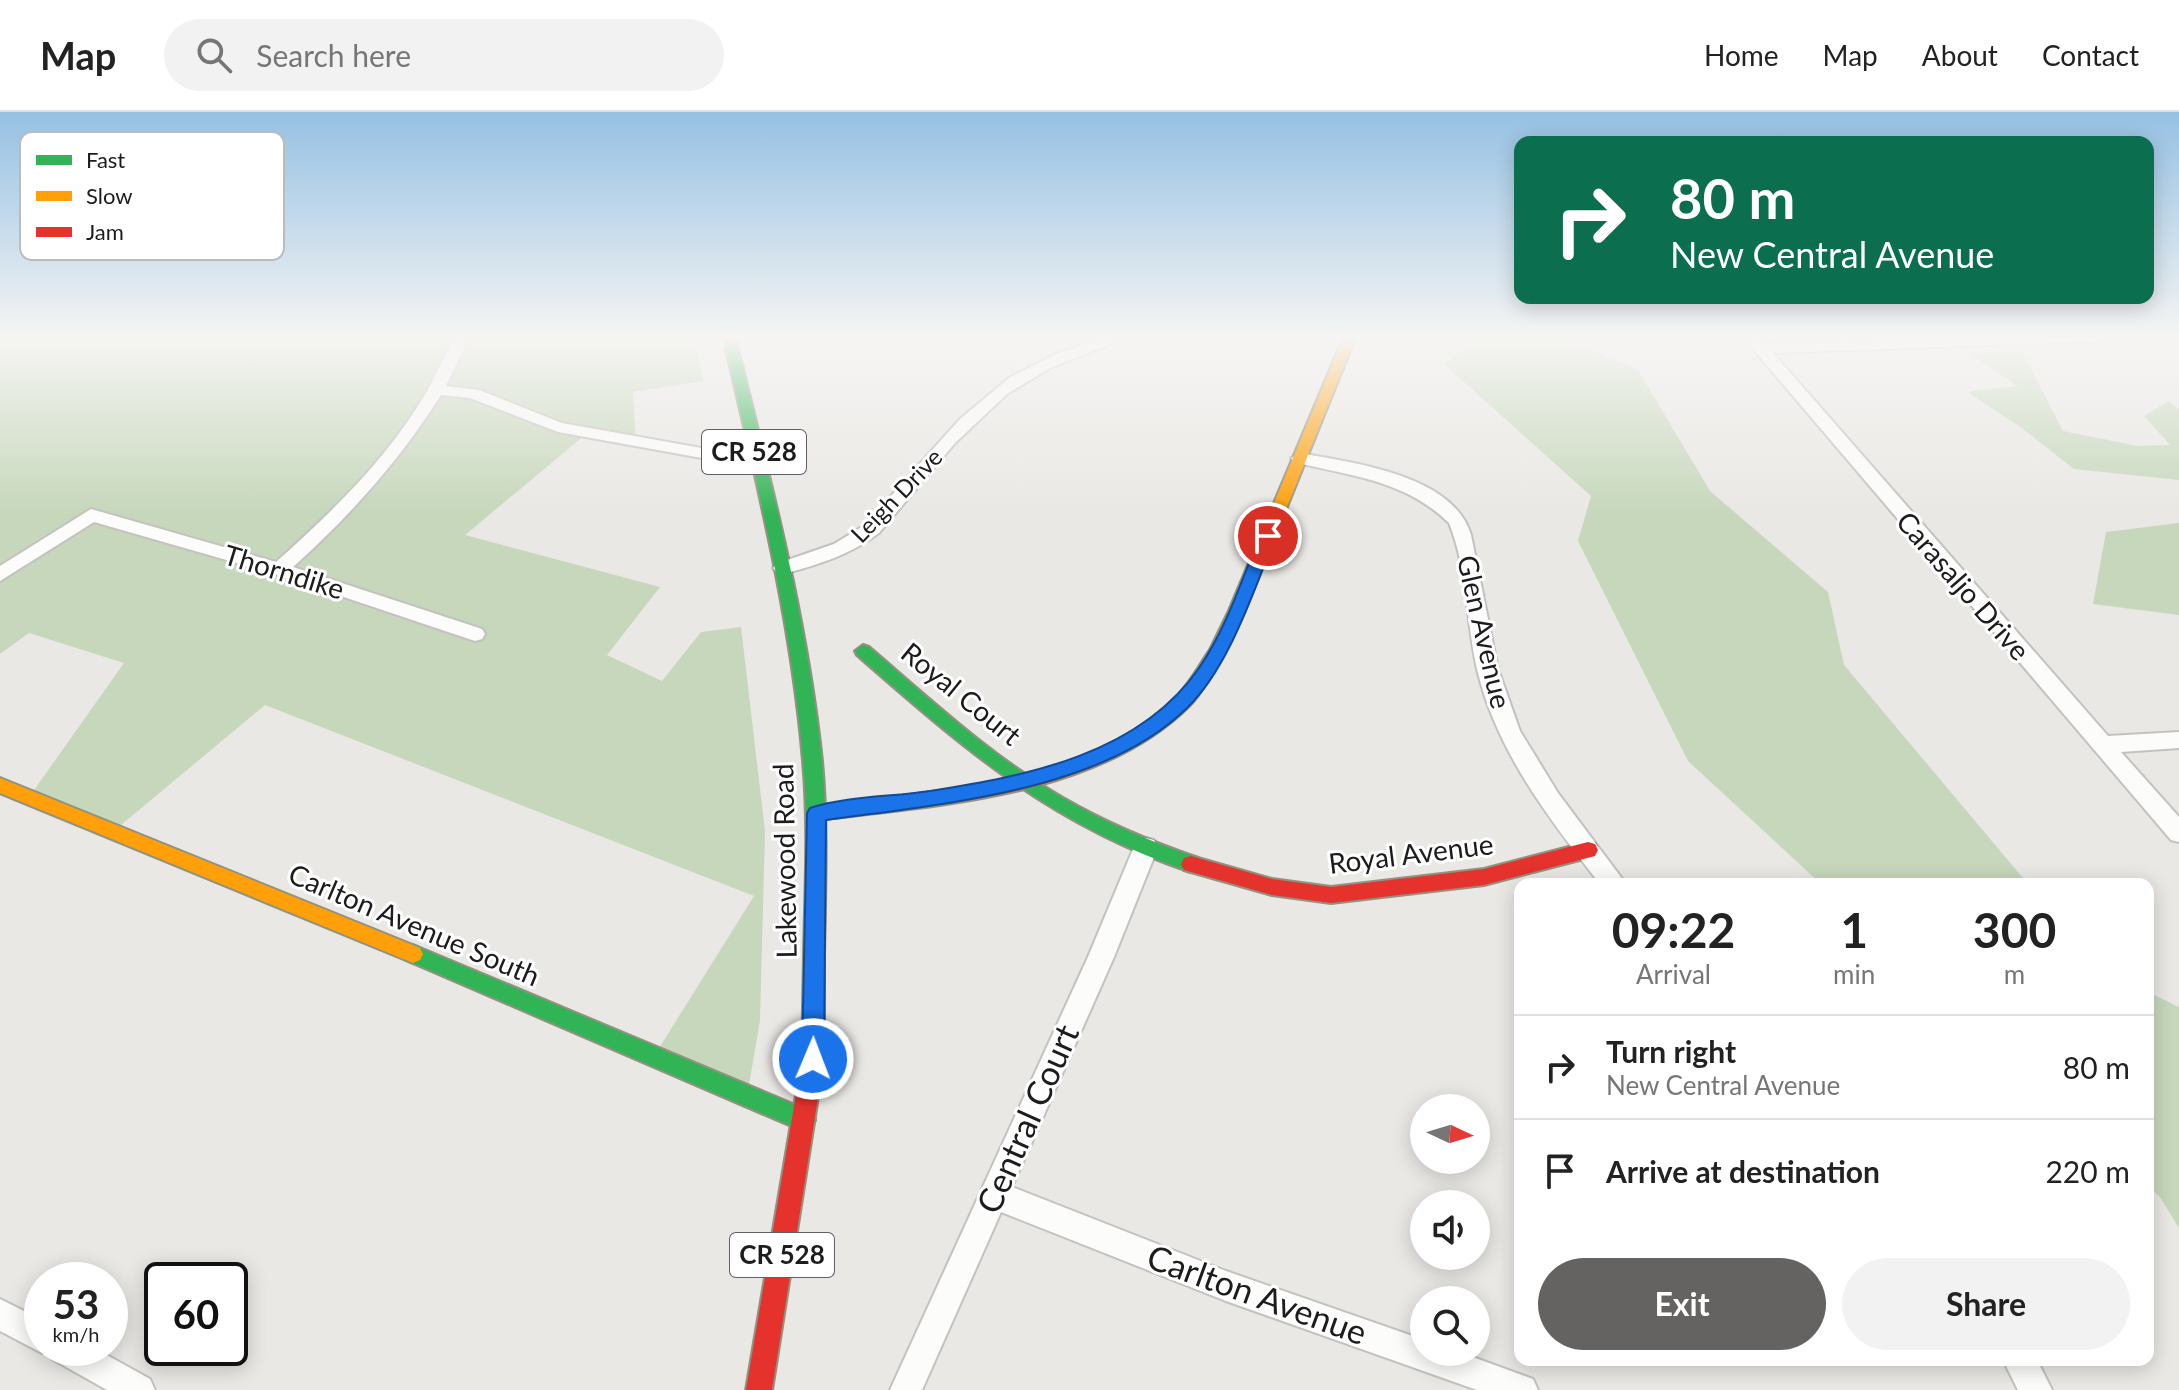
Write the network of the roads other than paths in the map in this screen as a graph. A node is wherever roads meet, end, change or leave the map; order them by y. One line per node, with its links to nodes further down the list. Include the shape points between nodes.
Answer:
1 (433, 396): 10 (street, via 409,435 365,486)
2 (480, 396): 8 (street, via 558,427)
3 (742, 396): 8 (street, Lakewood Road / CR 528)
4 (995, 396): 9 (street, Leigh Drive, via 855,543)
5 (1326, 396): 7 (street)
6 (1802, 396): 15 (street, Carasaljo Drive)
7 (1300, 458): 16 (street, via 1236,613 1208,670 1182,703 1145,733 1074,767); 21 (street, Glen Avenue, via 1381,475 1441,503 1458,522 1498,704 1518,750)
8 (757, 463): 9 (street, Lakewood Road / CR 528)
9 (783, 568): 18 (street, Lakewood Road / CR 528, via 810,736)
10 (279, 569): 11 (street, Thorndike, via 91,515); 12 (street, Thorndike)
11 (0, 575)
12 (475, 634)
13 (863, 651): 16 (street, Royal Court)
14 (2179, 740): 15 (street)
15 (2102, 745): 19 (street, Carasaljo Drive)
16 (1023, 781): 18 (street); 20 (street, Royal Avenue)
17 (0, 785): 23 (street, Carlton Avenue South)
18 (816, 813): 23 (street, Lakewood Road / CR 528, via 813,1059)
19 (2179, 833)
20 (1146, 847): 21 (street, Royal Avenue, via 1210,872 1331,895 1484,877); 24 (street, Central Court)
21 (1588, 850): 22 (street, Glen Avenue)
22 (1609, 878)
23 (804, 1120): 30 (street, Lakewood Road / CR 528)
24 (994, 1195): 31 (street, Central Court); 32 (street, Carlton Avenue, via 1226,1286)
25 (0, 1314): 26 (street)
26 (24, 1327)
27 (96, 1366): 29 (street)
28 (2022, 1366): 33 (street)
29 (139, 1390)
30 (759, 1390)
31 (906, 1390)
32 (1522, 1390)
33 (2036, 1390)

